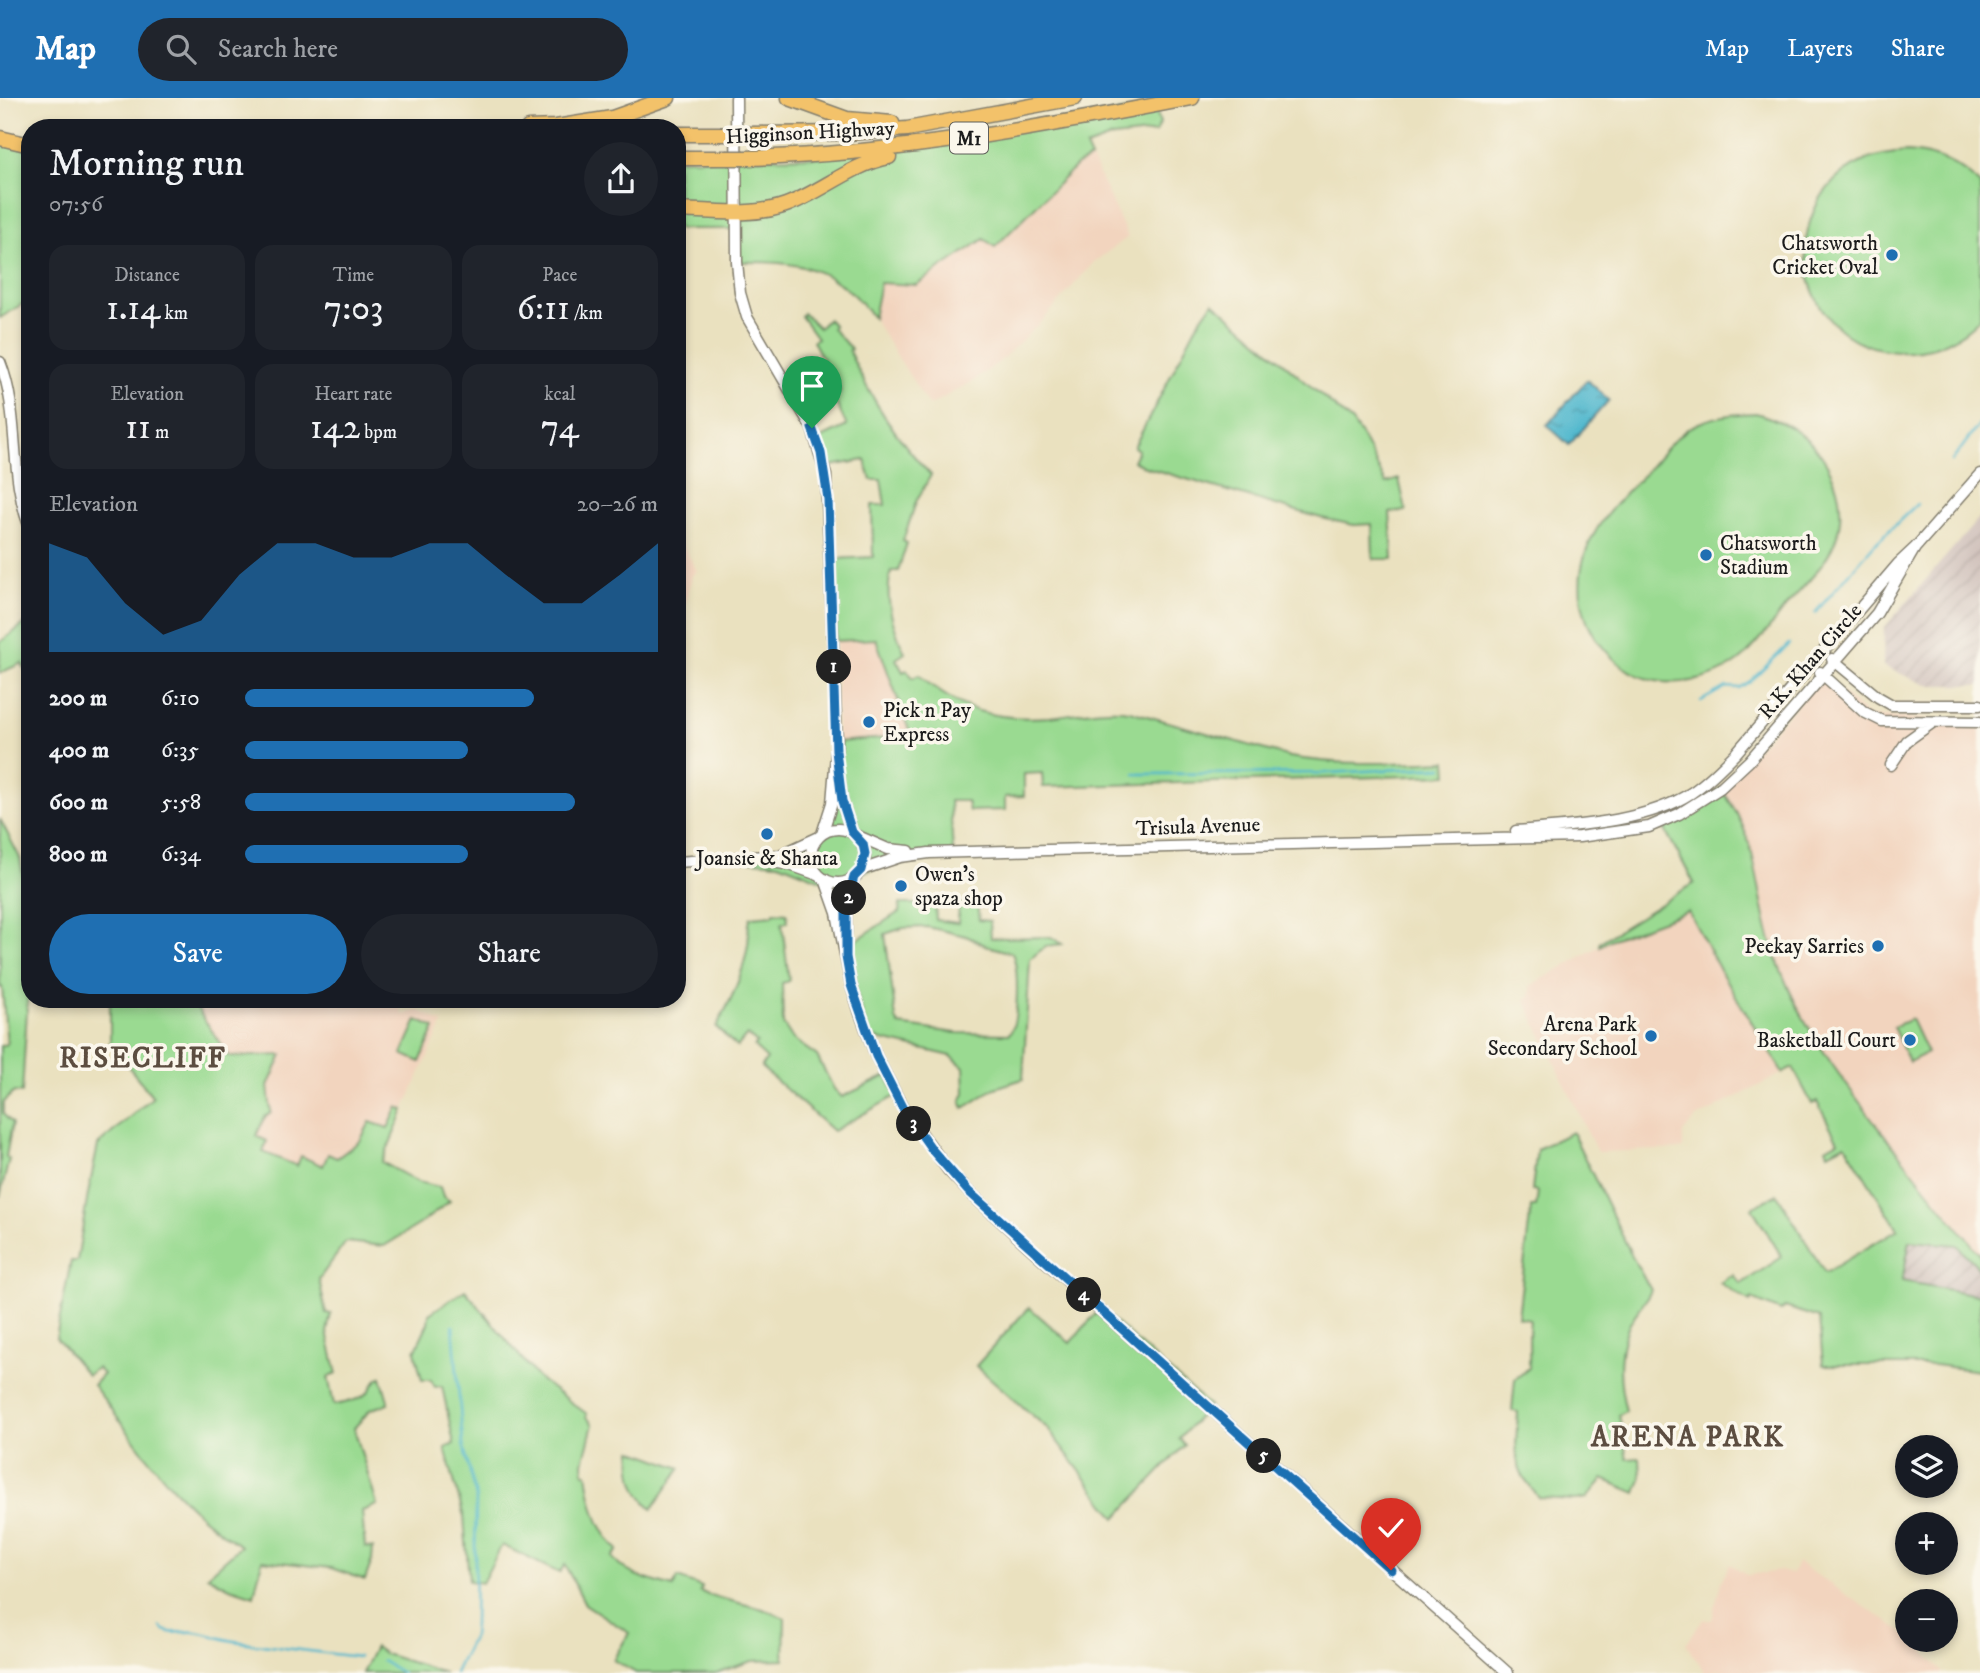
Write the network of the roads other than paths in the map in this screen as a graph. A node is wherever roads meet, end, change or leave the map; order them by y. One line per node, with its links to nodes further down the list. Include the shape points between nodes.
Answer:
1 (667, 98): 7 (highway)
2 (736, 98): 12 (street)
3 (789, 98): 6 (highway, via 847,119 886,123)
4 (1075, 98): 6 (highway, Higginson Highway / M1)
5 (1192, 98): 8 (highway, Higginson Highway / M1)
6 (1008, 111): 12 (highway, Higginson Highway / M1, via 907,129)
7 (606, 119)
8 (1035, 129): 12 (highway, Higginson Highway / M1, via 817,156); 15 (highway, via 885,157 786,205)
9 (686, 134): 12 (highway, Higginson Highway / M1, bridge, via 726,134)
10 (0, 138): 11 (highway)
11 (21, 143)
12 (738, 149): 13 (highway, Higginson Highway / M1); 15 (street)
13 (686, 157)
14 (686, 210): 15 (highway)
15 (737, 211): 27 (street, via 737,270 747,317 807,418 826,475)
16 (0, 362): 18 (street, via 11,403)
17 (1980, 474): 19 (street, R.K. Khan Circle)
18 (21, 497)
19 (1915, 548): 20 (street, R.K. Khan Circle); 21 (street, R.K. Khan Circle, via 1877,613)
20 (1824, 653): 21 (street); 22 (street, R.K. Khan Circle)
21 (1835, 662): 23 (street, R.K. Khan Circle); 24 (street, via 1892,705)
22 (1812, 666): 23 (street); 29 (street, R.K. Khan Circle)
23 (1824, 676): 25 (street, via 1869,716 1891,722); 30 (street, R.K. Khan Circle)
24 (1980, 705)
25 (1935, 722): 26 (street); 28 (street, via 1907,741)
26 (1980, 722)
27 (836, 751): 31 (street, via 842,801); 32 (street, via 832,803)
28 (1891, 765)
29 (1711, 778): 33 (street, Trisula Avenue, via 1681,799 1640,815)
30 (1720, 789): 33 (street, Trisula Avenue, via 1666,821 1629,832)
31 (854, 834): 32 (street, via 837,829); 34 (street, Trisula Avenue, via 888,849); 37 (street, via 865,854)
32 (820, 835): 35 (street, via 780,855); 38 (street, via 811,853)
33 (1469, 838): 34 (street, Trisula Avenue)
34 (929, 853): 37 (street, Trisula Avenue, via 901,857)
35 (740, 859): 36 (street); 38 (street, via 780,863)
36 (686, 862)
37 (858, 874): 38 (street, via 841,883); 39 (street, via 846,908)
38 (822, 877): 39 (street, via 837,913)
39 (846, 957): 40 (street, via 864,1024 893,1090 926,1143 961,1184)
40 (1507, 1673)

